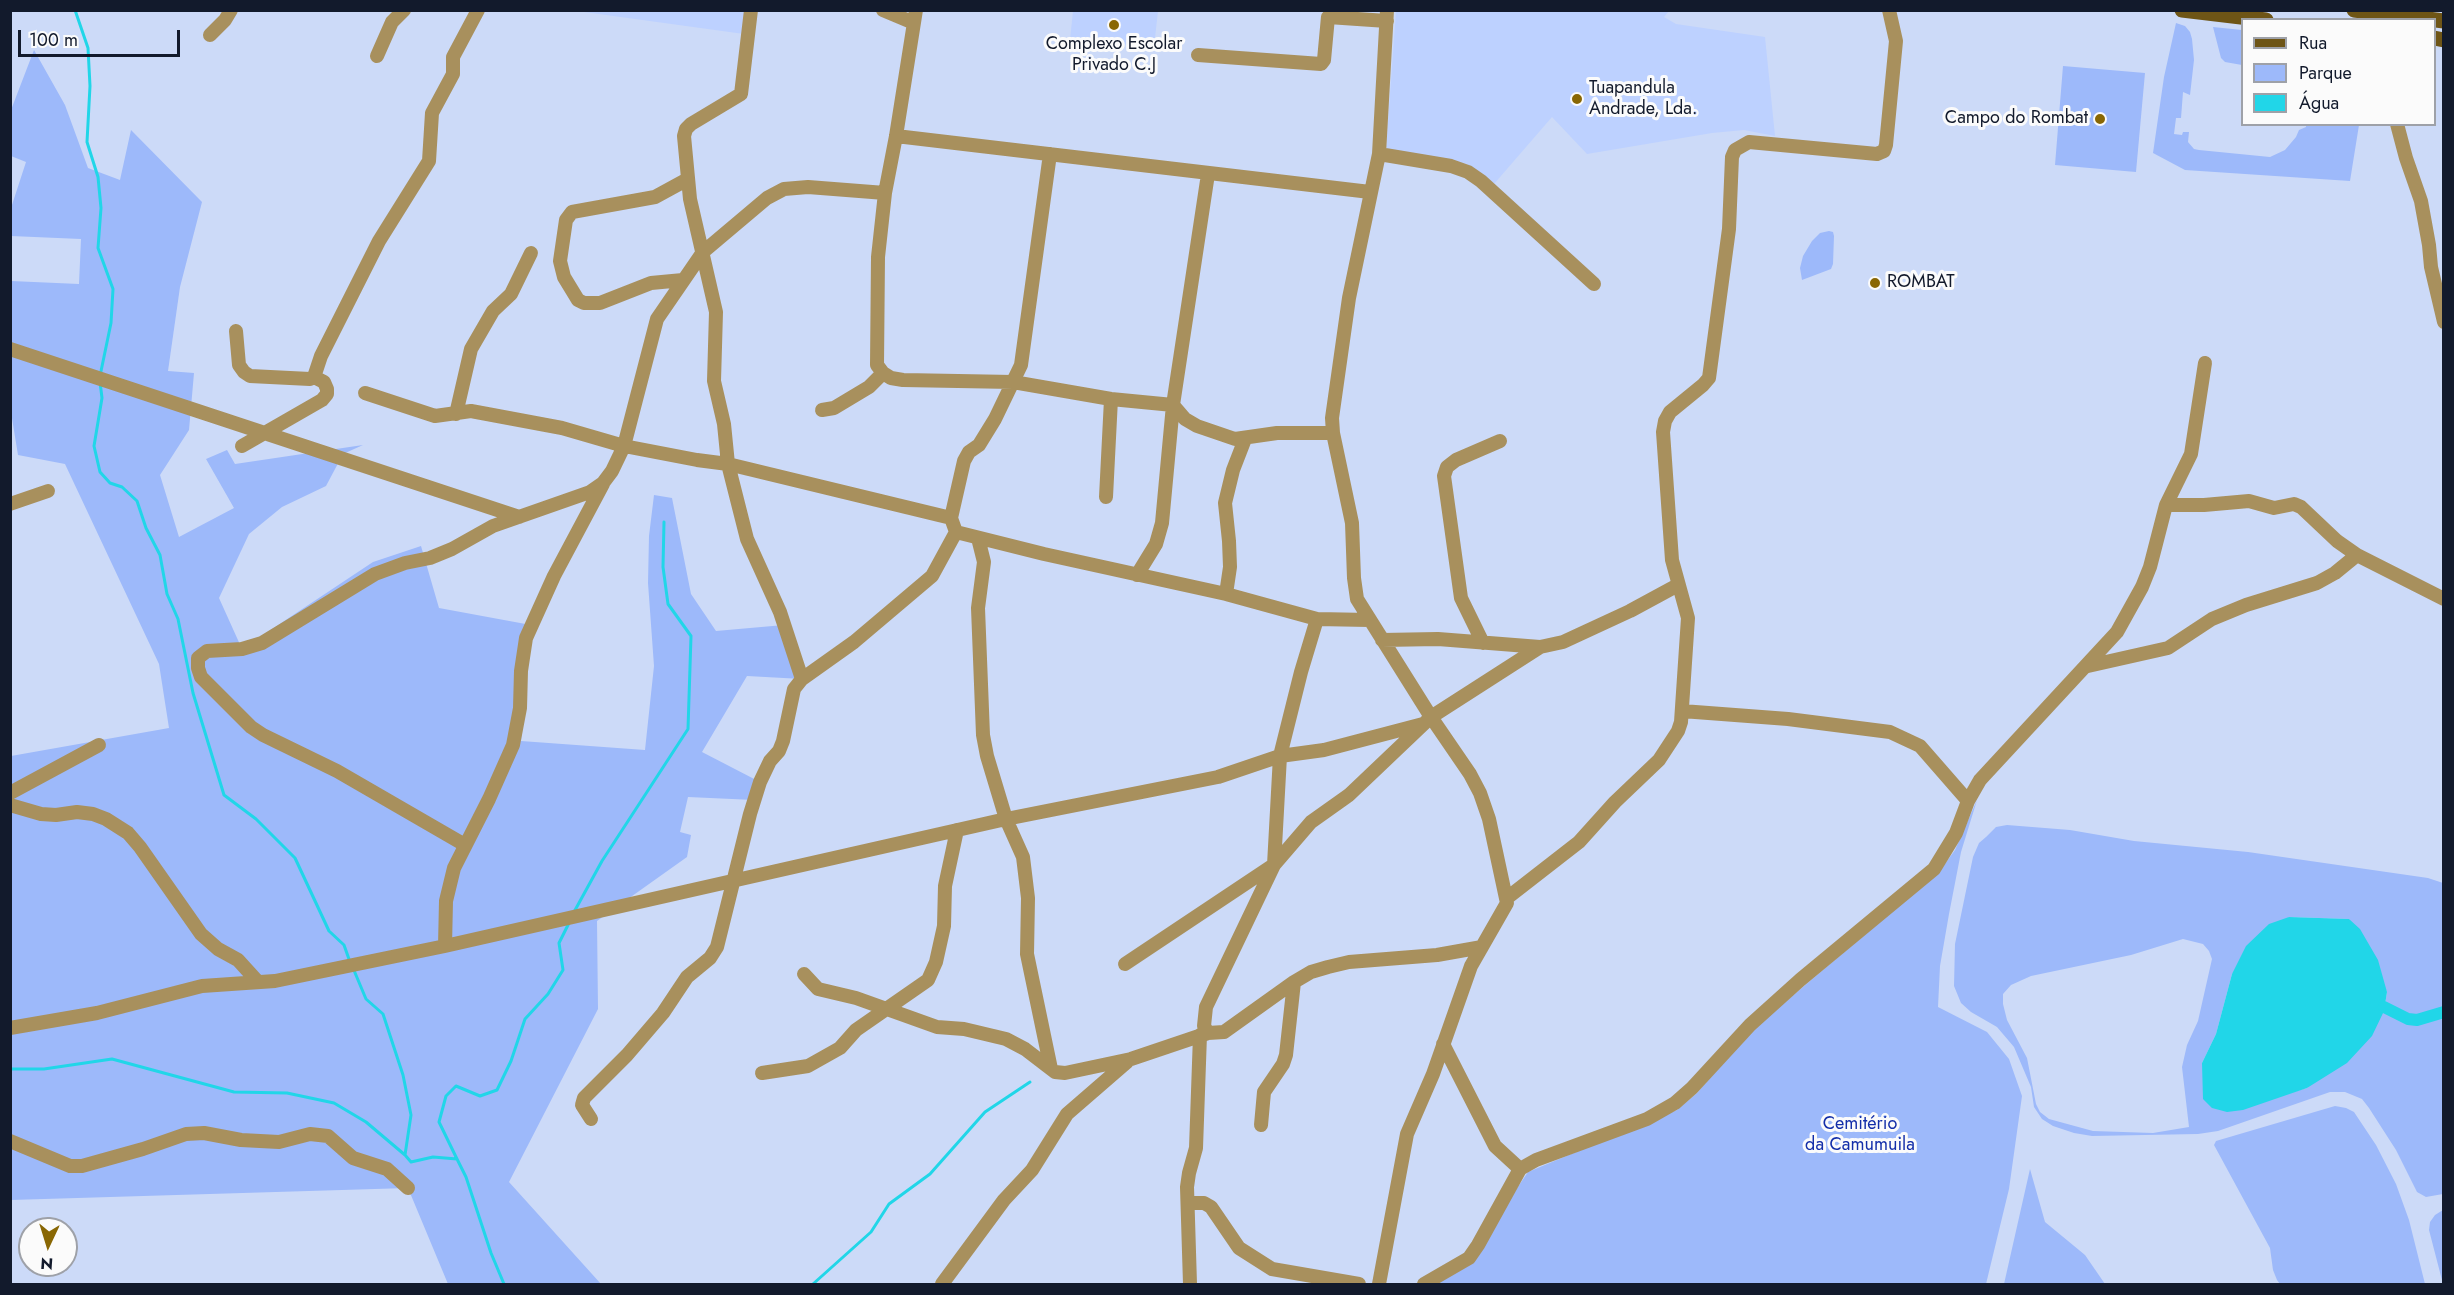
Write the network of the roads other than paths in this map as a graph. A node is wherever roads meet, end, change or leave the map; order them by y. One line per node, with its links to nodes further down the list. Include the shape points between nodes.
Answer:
1 (231, 10): 13 (street)
2 (404, 10): 15 (street, via 392,22)
3 (478, 10): 33 (street, via 453,57 453,74 432,113 429,161 379,241)
4 (752, 10): 21 (street, via 741,94 686,129)
5 (883, 10): 9 (street)
6 (1889, 10): 58 (street, via 1896,41 1884,151 1877,154 1749,142 1735,150 1732,157 1728,229 1709,378 1670,412 1663,432 1672,560)
7 (2182, 10): 11 (main road)
8 (2354, 10): 12 (main road)
9 (915, 16): 17 (street)
10 (1387, 16): 14 (street, via 1328,17 1321,64); 19 (street)
11 (2249, 18)
12 (2419, 18)
13 (210, 35)
14 (1198, 55)
15 (377, 56)
16 (2398, 126): 28 (street, via 2421,201)
17 (896, 136): 18 (street); 23 (street)
18 (1050, 154): 20 (street); 34 (street, via 1021,365)
19 (1379, 154): 22 (street); 27 (street, via 1468,172)
20 (1208, 174): 22 (street); 37 (street)
21 (688, 179): 24 (street); 26 (street, via 655,197 572,212 566,220 560,261 564,277 584,303 600,303 651,283)
22 (1370, 192): 41 (street, via 1349,298 1332,418)
23 (885, 194): 24 (street, via 808,187 784,189 767,198); 32 (street, via 878,269 877,365)
24 (703, 252): 26 (street); 46 (street, via 716,312 714,381)
25 (531, 253): 39 (street, via 511,294 493,311 471,350)
26 (683, 280): 45 (street, via 654,325)
27 (1594, 284)
28 (2444, 322)
29 (236, 331): 33 (street, via 239,365 250,376)
30 (10, 349): 40 (street)
31 (2205, 363): 51 (street, via 2191,454)
32 (883, 373): 34 (street, via 903,380); 38 (street, via 869,387 834,408)
33 (314, 377): 40 (street, via 327,388 322,400)
34 (1013, 382): 36 (street); 53 (street, via 979,445 964,461)
35 (365, 393): 39 (street, via 417,412 435,416)
36 (1111, 399): 37 (street); 49 (street)
37 (1173, 405): 42 (street, via 1197,426); 57 (street, via 1160,534)
38 (822, 410)
39 (456, 414): 45 (street, via 471,411 562,428)
40 (265, 433): 44 (street); 52 (street)
41 (1334, 433): 42 (street, via 1277,433); 62 (street, via 1352,523 1353,578)
42 (1245, 439): 59 (street, via 1225,503 1230,549)
43 (1500, 441): 64 (street, via 1456,460 1444,476 1461,598)
44 (242, 446)
45 (624, 446): 46 (street); 47 (street)
46 (728, 464): 53 (street); 67 (street, via 747,539 780,612)
47 (603, 483): 52 (street, via 590,492); 77 (street, via 526,638 513,745)
48 (48, 491): 50 (street)
49 (1106, 497)
50 (10, 504)
51 (2166, 505): 56 (street, via 2249,501 2274,508 2294,504); 66 (street, via 2142,586 2117,632)
52 (519, 517): 77 (street, via 430,558 375,574 262,643 242,649 207,651 198,658 201,677 263,735 337,771)
53 (951, 518): 54 (street)
54 (956, 532): 55 (street); 67 (street, via 932,576 854,642)
55 (978, 538): 57 (street); 75 (street, via 984,562 978,608 983,735)
56 (2357, 555): 60 (street); 66 (street, via 2317,583 2212,619 2168,648)
57 (1137, 575): 59 (street)
58 (1678, 585): 65 (street, via 1630,612 1572,638); 68 (street, via 1688,618)
59 (1226, 594): 61 (street)
60 (2444, 599)
61 (1317, 619): 62 (street); 71 (street)
62 (1369, 620): 63 (street)
63 (1382, 640): 64 (street); 69 (street)
64 (1484, 643): 65 (street)
65 (1540, 647): 69 (street)
66 (2088, 666): 73 (street, via 2001,755)
67 (802, 679): 79 (street, via 794,689 783,741 760,782)
68 (1682, 711): 73 (street, via 1890,732 1920,746); 80 (street, via 1678,731 1659,760 1579,842)
69 (1427, 721): 71 (street, via 1324,750); 78 (street, via 1349,795 1311,822); 80 (street, via 1470,774 1480,793)
70 (99, 745): 72 (street)
71 (1280, 756): 75 (street, via 1218,777); 78 (street)
72 (10, 793)
73 (1968, 801): 97 (street, via 1956,833 1935,869 1775,1002 1675,1103 1647,1119)
74 (10, 804): 86 (street, via 41,814 93,814 128,833 201,934 218,950 238,960)
75 (1006, 819): 76 (street); 92 (street, via 1023,857 1029,926 1027,954)
76 (957, 830): 79 (street); 87 (street, via 945,886 944,926 936,962 928,980)
77 (465, 845): 81 (street, via 454,868 446,901)
78 (1274, 865): 83 (street); 89 (street, via 1206,1007)
79 (735, 879): 81 (street); 94 (street, via 717,947 710,958 687,976 663,1013 627,1055 584,1098 582,1105)
80 (1507, 898): 82 (street)
81 (445, 946): 86 (street)
82 (1482, 947): 85 (street, via 1350,962 1311,972); 90 (street, via 1471,966)
83 (1125, 964)
84 (804, 974): 87 (street, via 818,989)
85 (1294, 981): 89 (street, via 1224,1032); 95 (street, via 1286,1055 1264,1092)
86 (258, 982): 88 (street, via 202,986 97,1013)
87 (885, 1008): 92 (street, via 937,1027 964,1029 1005,1040 1025,1048); 93 (street, via 840,1048 808,1066)
88 (10, 1028)
89 (1204, 1034): 91 (street); 99 (street)
90 (1443, 1044): 97 (street, via 1495,1146); 103 (street, via 1407,1134)
91 (1131, 1059): 92 (street, via 1075,1072); 100 (street, via 1067,1114 1032,1170 1004,1200)
92 (1051, 1069)
93 (762, 1073)
94 (591, 1119)
95 (1261, 1125)
96 (10, 1141): 98 (street, via 70,1166 82,1166 186,1134 279,1142 310,1134 328,1136 353,1158 387,1169)
97 (1520, 1169): 104 (street, via 1469,1258)
98 (408, 1188)
99 (1188, 1203): 101 (street); 102 (street, via 1211,1207 1239,1248 1272,1269)
100 (942, 1284)
101 (1190, 1284)
102 (1359, 1284)
103 (1379, 1284)
104 (1424, 1284)

